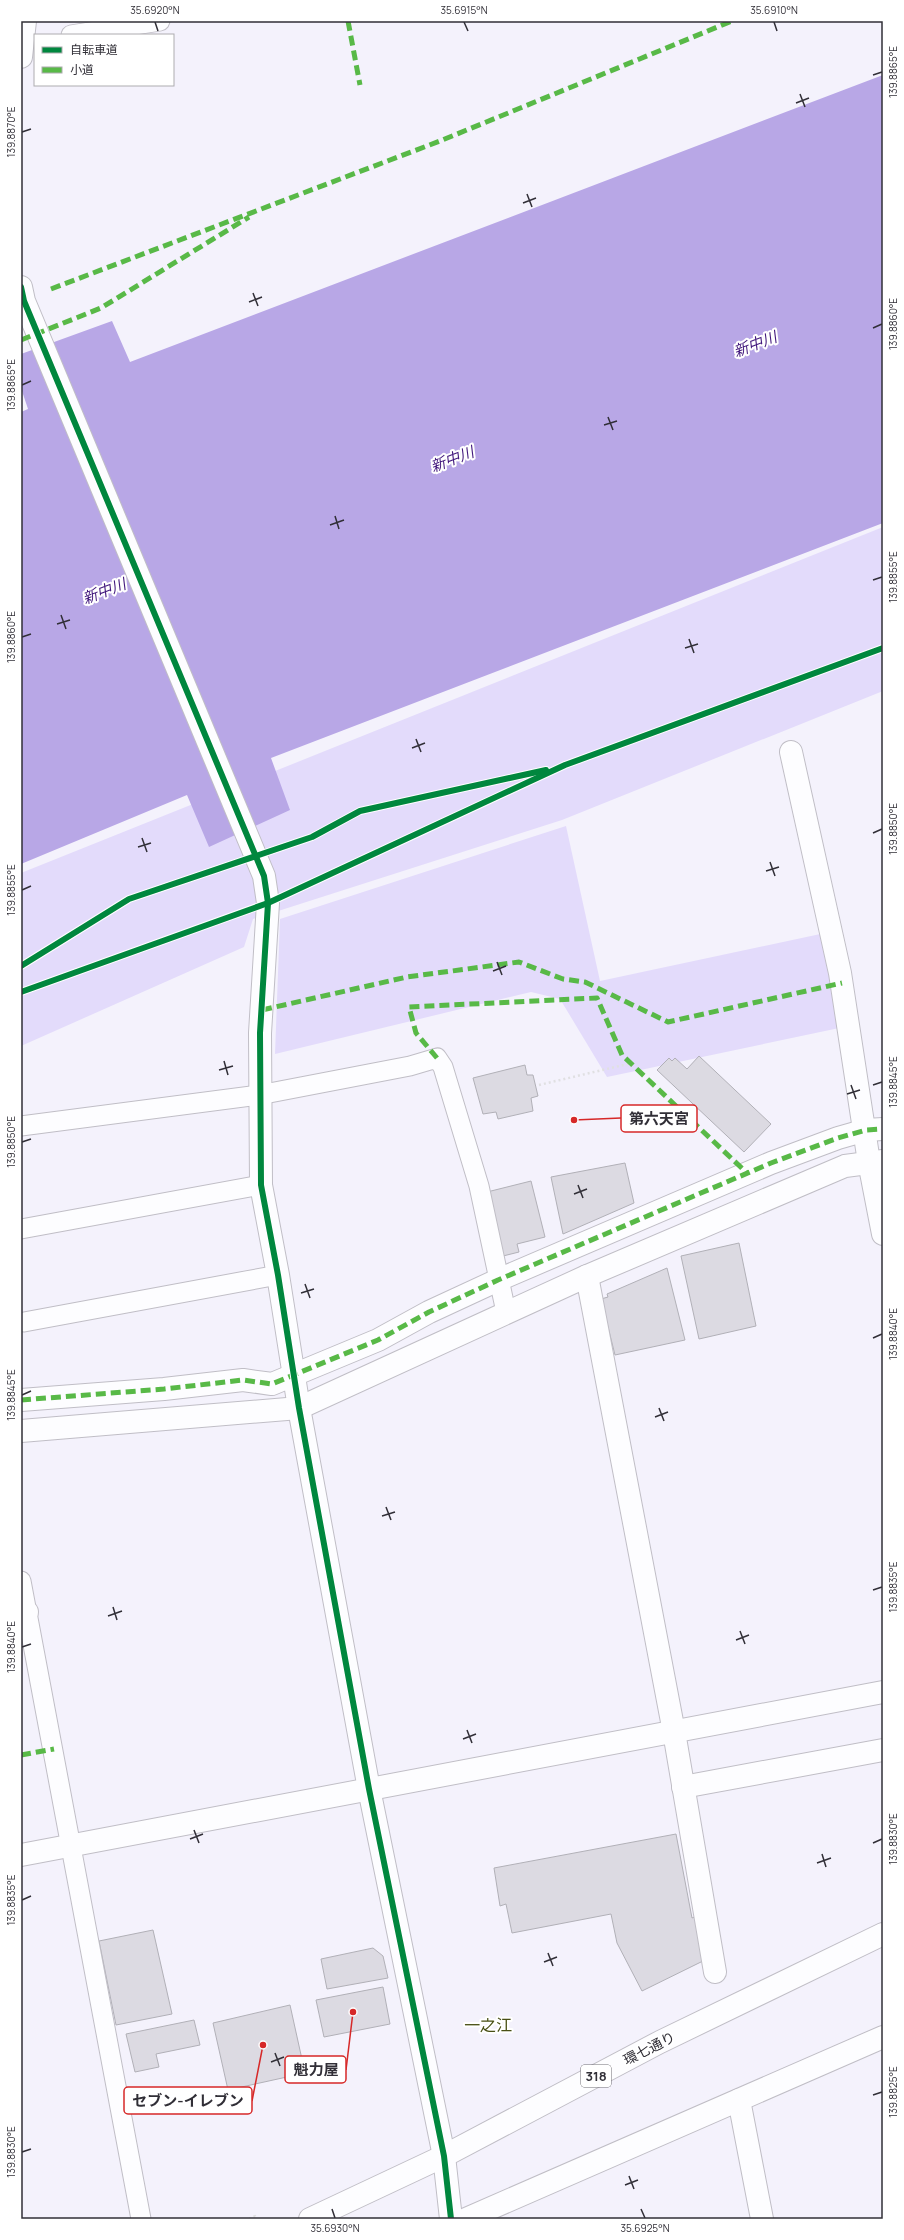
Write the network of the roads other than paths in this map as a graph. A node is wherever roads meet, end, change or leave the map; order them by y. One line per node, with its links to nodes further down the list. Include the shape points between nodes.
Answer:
1 (25, 21): 4 (street)
2 (160, 21): 3 (lane)
3 (77, 34)
4 (25, 46)
5 (22, 294): 7 (street, via 264,876 268,903)
6 (791, 752): 9 (street)
7 (259, 1095): 8 (lane); 11 (street); 16 (lane, via 410,1066 437,1058 443,1067 479,1186)
8 (21, 1126)
9 (874, 1129): 10 (street); 16 (street, via 838,1138 771,1163)
10 (876, 1162): 13 (street); 15 (street, via 845,1166)
11 (261, 1184): 12 (lane); 14 (street)
12 (21, 1229)
13 (883, 1234)
14 (278, 1275): 18 (lane); 19 (street)
15 (586, 1276): 17 (street); 26 (street)
16 (498, 1280): 17 (lane); 19 (street, via 429,1312 378,1340)
17 (506, 1312): 21 (street)
18 (24, 1322)
19 (294, 1374): 20 (street, via 272,1384 243,1380 164,1390); 21 (street)
20 (21, 1400)
21 (299, 1408): 22 (street); 29 (street)
22 (21, 1431)
23 (21, 1581): 24 (lane)
24 (24, 1612): 30 (lane)
25 (883, 1692): 26 (street)
26 (674, 1732): 28 (street); 29 (street)
27 (883, 1750): 28 (street)
28 (683, 1787): 33 (street)
29 (369, 1789): 30 (street); 36 (street)
30 (72, 1845): 31 (street); 37 (lane)
31 (21, 1854)
32 (883, 1934): 36 (street, 環七通り / 318, via 667,2039)
33 (715, 1972)
34 (883, 2037): 35 (street)
35 (739, 2100): 40 (street); 41 (street)
36 (444, 2156): 38 (street, 環七通り / 318); 39 (street)
37 (141, 2219)
38 (310, 2219)
39 (451, 2219)
40 (466, 2219)
41 (762, 2219)

